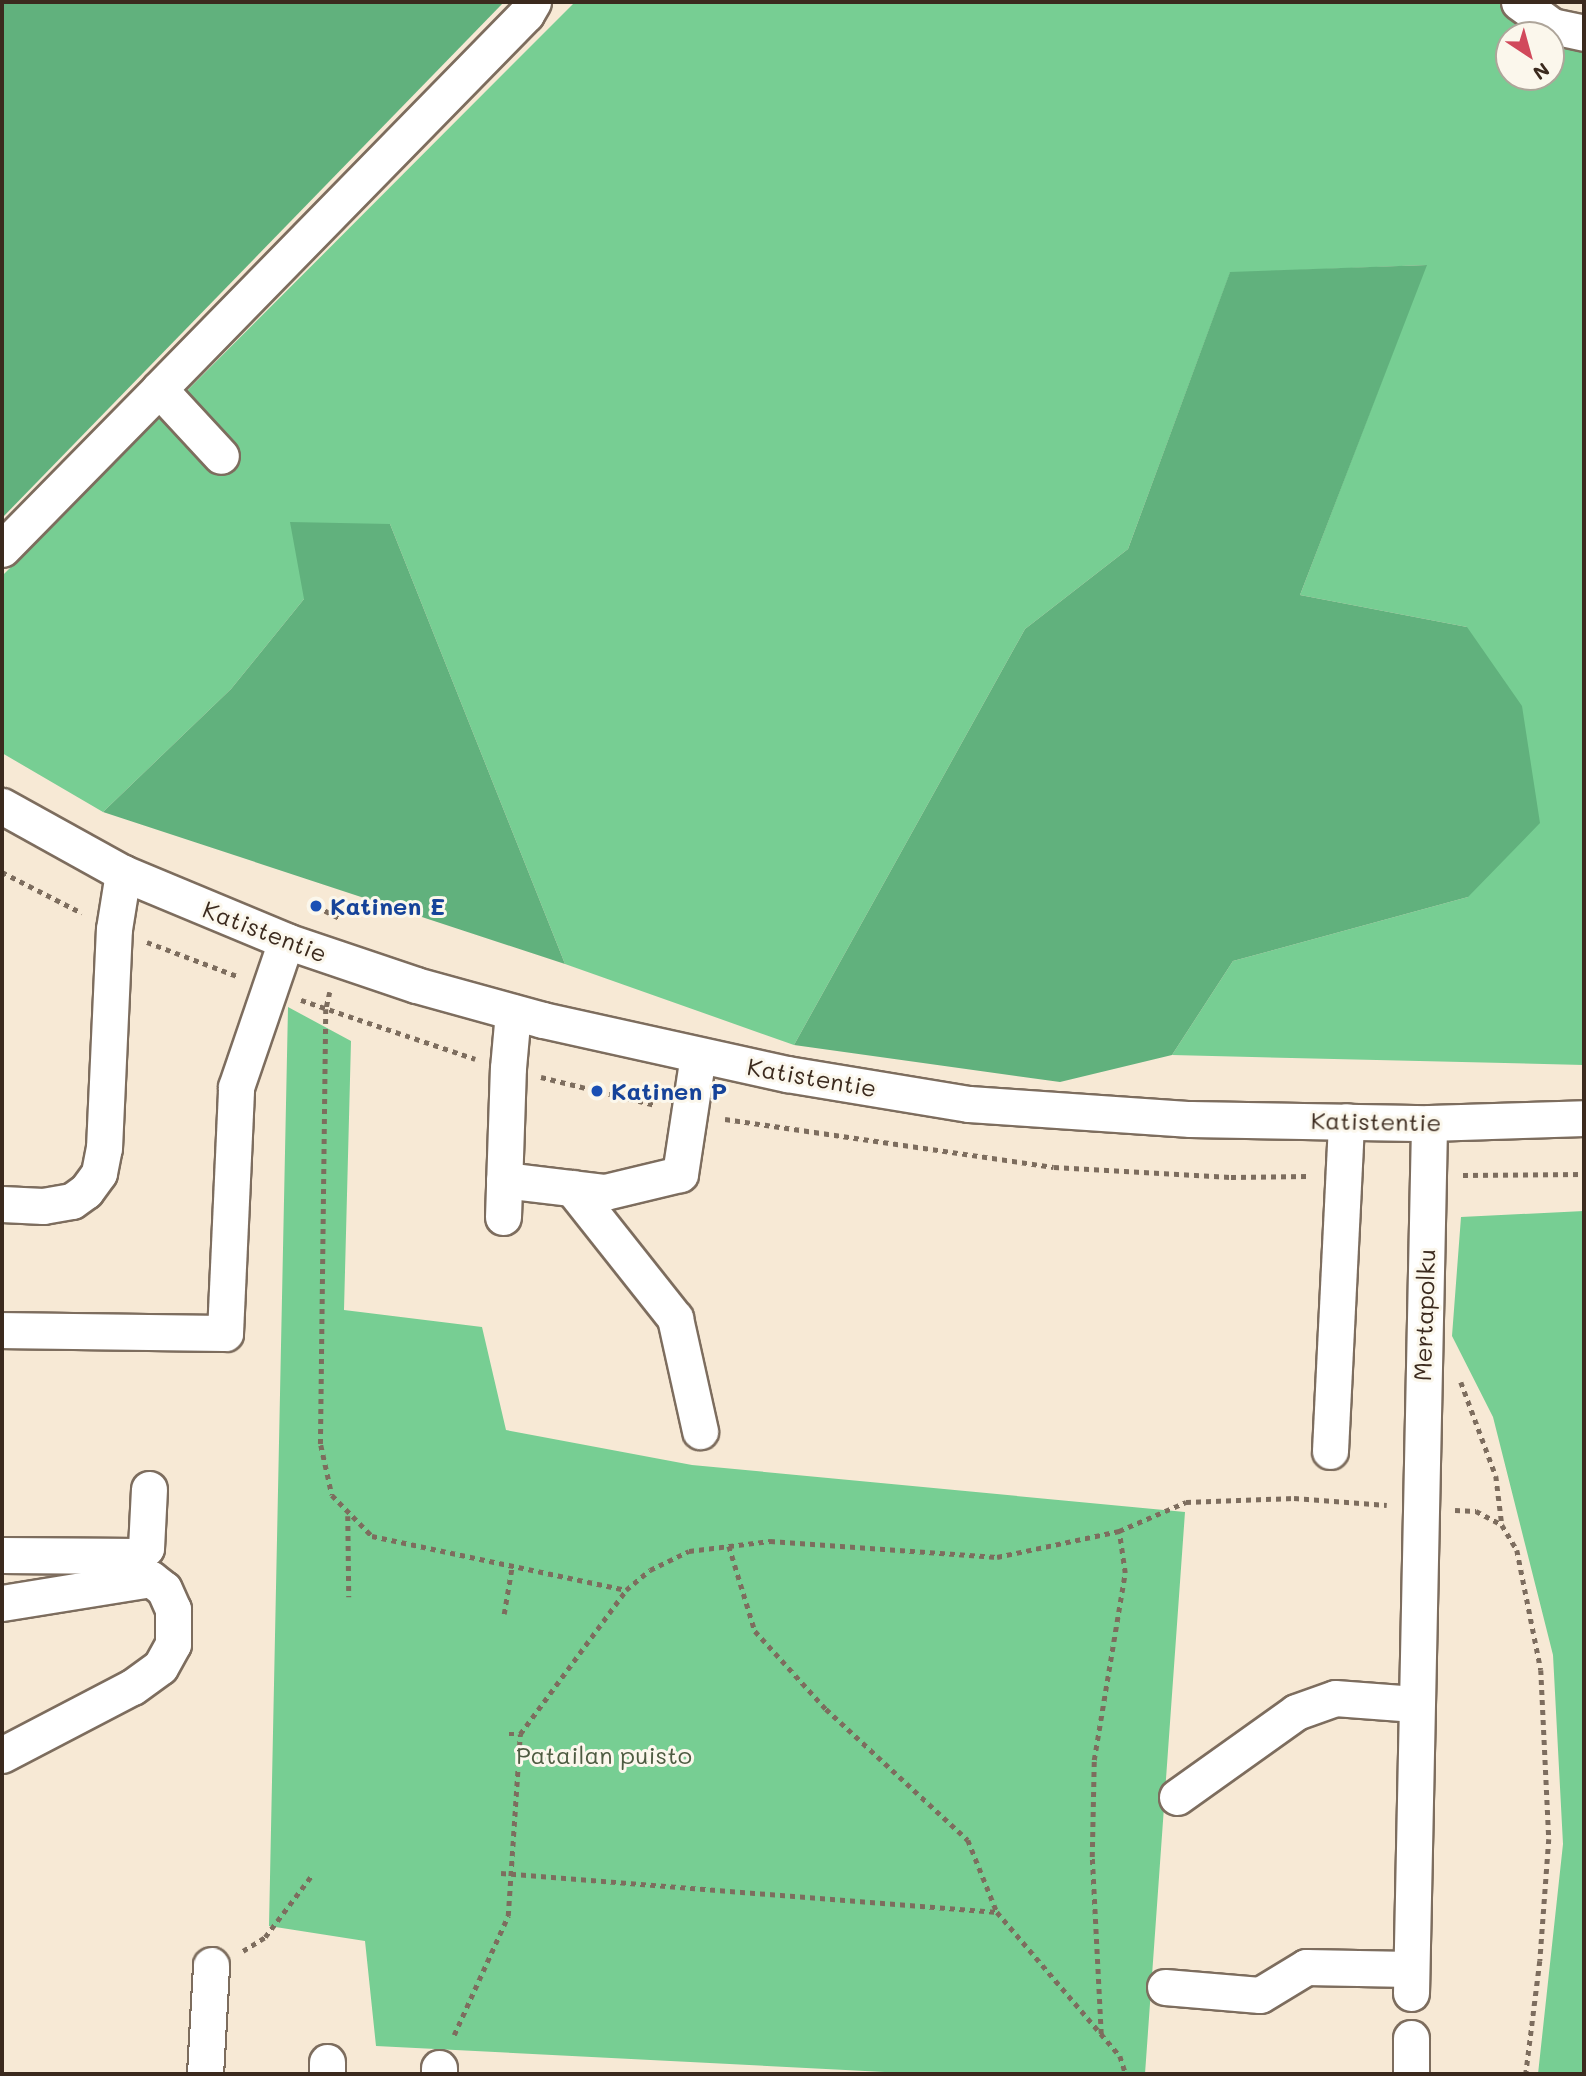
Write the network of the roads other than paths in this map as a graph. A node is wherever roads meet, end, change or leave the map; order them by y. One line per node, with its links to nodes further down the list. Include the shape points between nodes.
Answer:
1 (533, 2): 4 (street)
2 (1519, 2): 3 (street, via 1552,26)
3 (1584, 33)
4 (159, 389): 5 (street); 6 (street)
5 (221, 456)
6 (2, 549)
7 (2, 806): 8 (street, Katistentie)
8 (123, 873): 9 (street, Katistentie); 17 (street, via 114,929 104,1148 99,1172 72,1201 43,1206)
9 (286, 941): 10 (street, Katistentie); 19 (street, via 236,1087 225,1333)
10 (513, 1012): 11 (street, Katistentie); 15 (street)
11 (698, 1055): 13 (street, Katistentie, via 969,1104 1190,1118); 16 (street, via 680,1174 606,1192)
12 (1584, 1118): 14 (street, Katistentie)
13 (1346, 1121): 14 (street, Katistentie); 21 (street)
14 (1429, 1123): 25 (street, Mertapolku)
15 (504, 1180): 16 (street); 18 (street)
16 (572, 1188): 20 (street, via 675,1318)
17 (2, 1204)
18 (503, 1217)
19 (2, 1330)
20 (700, 1432)
21 (1330, 1451)
22 (149, 1489): 23 (street, via 146,1548 137,1556)
23 (2, 1555)
24 (2, 1604): 26 (street, via 151,1579 163,1589 173,1609 173,1644 160,1667 132,1687)
25 (1415, 1703): 27 (street, via 1335,1698 1296,1712); 29 (street, Mertapolku, via 1410,1981 1306,1967 1260,1994)
26 (2, 1755)
27 (1177, 1797)
28 (211, 1965): 31 (street)
29 (1165, 1987)
30 (1411, 2038): 32 (street)
31 (205, 2074)
32 (1411, 2074)

